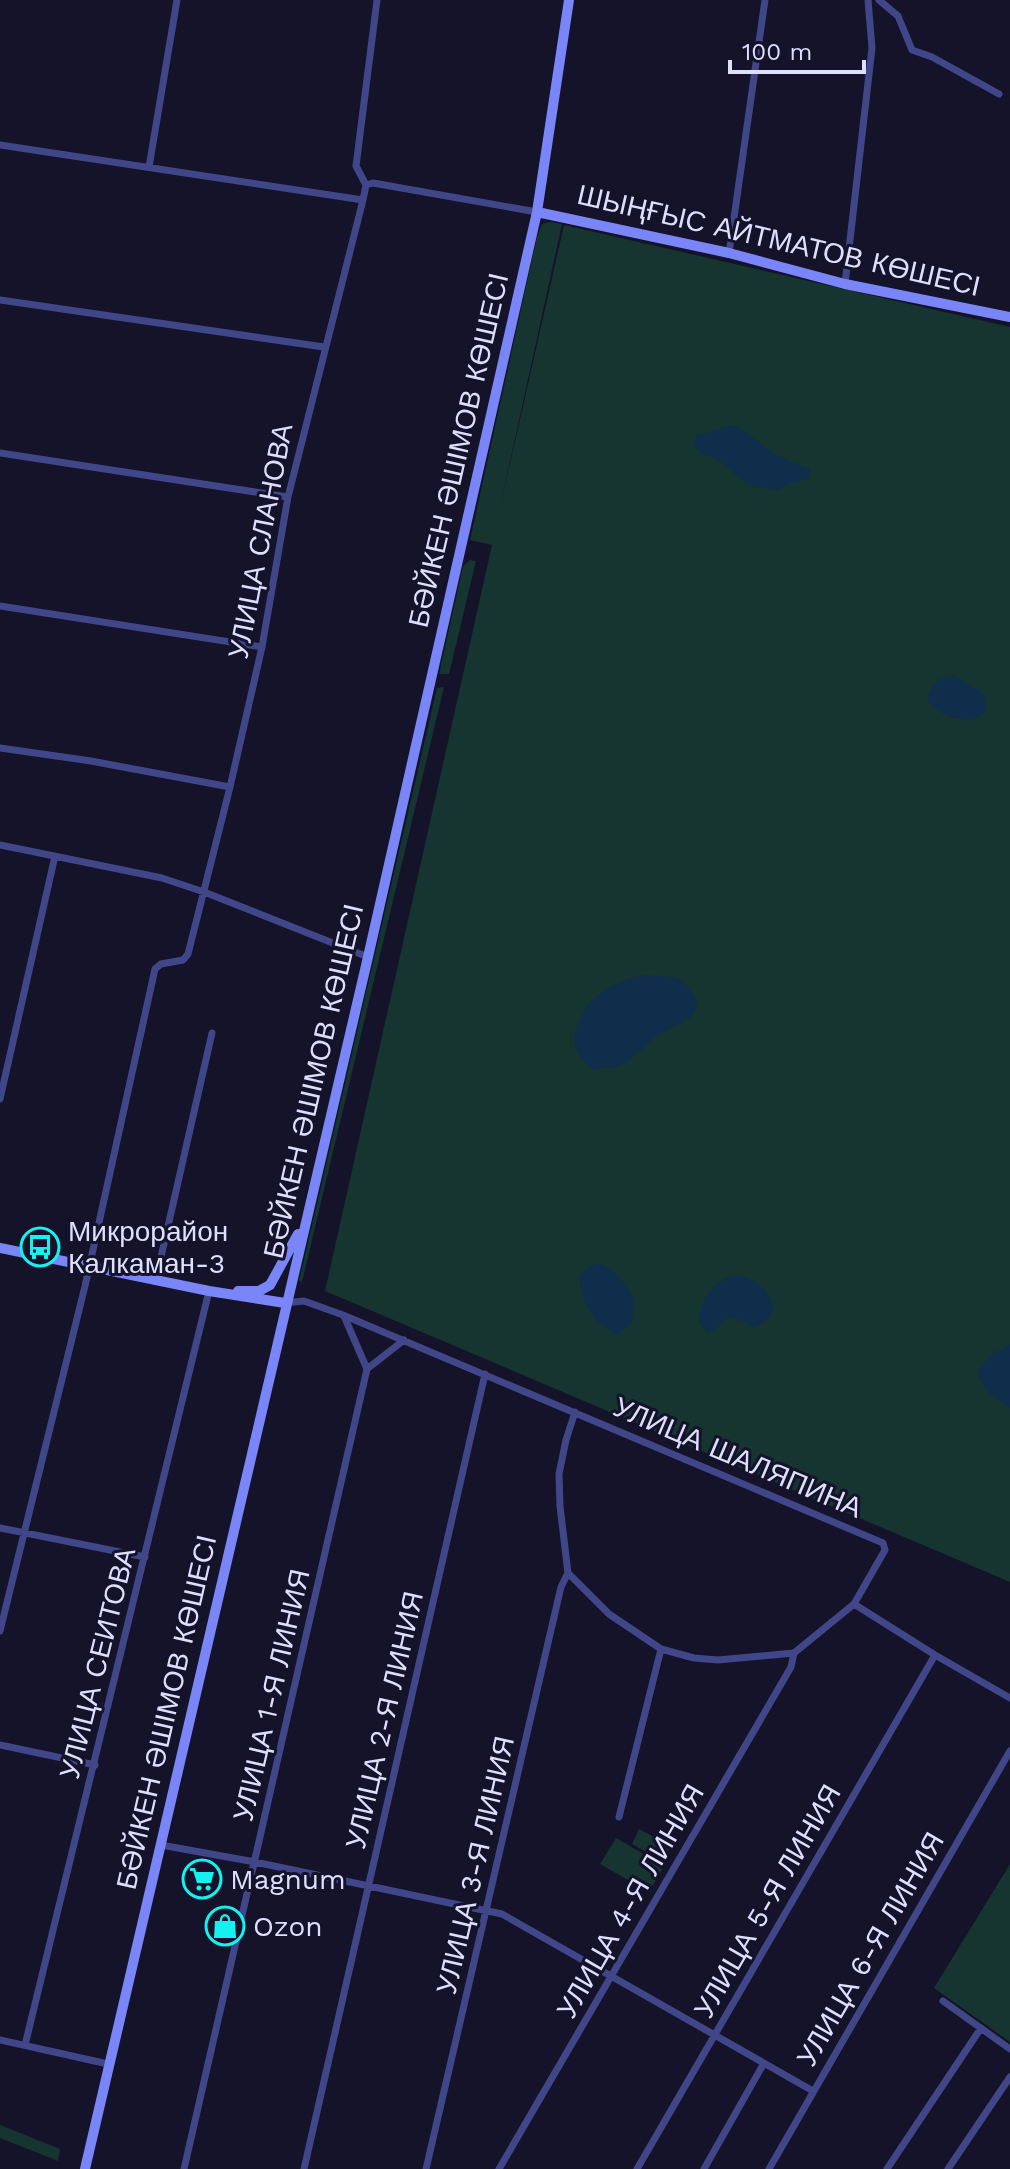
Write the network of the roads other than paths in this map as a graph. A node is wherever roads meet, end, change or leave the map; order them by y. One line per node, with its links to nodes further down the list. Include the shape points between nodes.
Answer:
1 (177, 0): 9 (street)
2 (377, 0): 10 (street, via 356,166)
3 (569, 0): 12 (main road, БӘЙКЕН ӘШІМОВ КӨШЕСІ)
4 (765, 0): 13 (street)
5 (868, 0): 14 (street, via 872,48)
6 (879, 0): 7 (street, via 898,16 912,50)
7 (999, 94)
8 (0, 145): 9 (street)
9 (149, 167): 11 (street)
10 (366, 185): 11 (street, УЛИЦА СЛАНОВА); 12 (street)
11 (363, 200): 17 (street, УЛИЦА СЛАНОВА)
12 (537, 212): 13 (main road, ШЫҢҒЫС АЙТМАТОВ КӨШЕСІ); 27 (main road, БӘЙКЕН ӘШІМОВ КӨШЕСІ)
13 (729, 253): 14 (main road, ШЫҢҒЫС АЙТМАТОВ КӨШЕСІ)
14 (845, 284): 16 (main road, ШЫҢҒЫС АЙТМАТОВ КӨШЕСІ)
15 (0, 300): 17 (street)
16 (1010, 317)
17 (324, 347): 19 (street, УЛИЦА СЛАНОВА)
18 (0, 453): 19 (street)
19 (288, 497): 21 (street, УЛИЦА СЛАНОВА)
20 (0, 606): 21 (street)
21 (262, 647): 23 (street, УЛИЦА СЛАНОВА)
22 (0, 748): 23 (street)
23 (230, 787): 26 (street, УЛИЦА СЛАНОВА)
24 (0, 845): 25 (street)
25 (55, 856): 26 (street); 29 (street)
26 (204, 892): 27 (street); 32 (street, УЛИЦА СЛАНОВА, via 188,954 155,969)
27 (368, 957): 30 (main road, БӘЙКЕН ӘШІМОВ КӨШЕСІ)
28 (212, 1033): 33 (street)
29 (0, 1099)
30 (307, 1218): 34 (main road, via 270,1285 259,1291); 35 (main road, БӘЙКЕН ӘШІМОВ КӨШЕСІ)
31 (0, 1248): 32 (main road)
32 (89, 1265): 33 (main road); 42 (street)
33 (156, 1279): 34 (main road)
34 (209, 1291): 35 (main road); 43 (street, УЛИЦА СЕИТОВА)
35 (285, 1303): 36 (street, УЛИЦА ШАЛЯПИНА, via 304,1301); 55 (main road, БӘЙКЕН ӘШІМОВ КӨШЕСІ)
36 (343, 1315): 37 (street, УЛИЦА ШАЛЯПИНА); 38 (street)
37 (404, 1340): 38 (street); 39 (street, УЛИЦА ШАЛЯПИНА)
38 (367, 1369): 56 (street, УЛИЦА 1-Я ЛИНИЯ)
39 (485, 1374): 40 (street, УЛИЦА ШАЛЯПИНА); 57 (street, УЛИЦА 2-Я ЛИНИЯ)
40 (575, 1412): 44 (street, via 559,1474); 45 (street, УЛИЦА ШАЛЯПИНА, via 883,1543 885,1550)
41 (0, 1528): 42 (street)
42 (23, 1533): 43 (street); 46 (street)
43 (145, 1557): 53 (street, УЛИЦА СЕИТОВА)
44 (568, 1573): 47 (street, via 609,1614); 58 (street, УЛИЦА 3-Я ЛИНИЯ)
45 (854, 1604): 48 (street); 49 (street)
46 (0, 1631)
47 (661, 1649): 48 (street, via 718,1660); 54 (street)
48 (794, 1653): 59 (street, УЛИЦА 4-Я ЛИНИЯ, via 791,1667)
49 (935, 1655): 50 (street); 62 (street, УЛИЦА 5-Я ЛИНИЯ)
50 (1010, 1698)
51 (0, 1745): 53 (street)
52 (1010, 1751): 69 (street, УЛИЦА 6-Я ЛИНИЯ)
53 (95, 1765): 64 (street, УЛИЦА СЕИТОВА)
54 (619, 1817)
55 (161, 1845): 56 (street); 67 (main road, БӘЙКЕН ӘШІМОВ КӨШЕСІ)
56 (255, 1862): 57 (street); 71 (street, УЛИЦА 1-Я ЛИНИЯ)
57 (369, 1885): 58 (street); 72 (street, УЛИЦА 2-Я ЛИНИЯ)
58 (488, 1911): 59 (street); 73 (street, УЛИЦА 3-Я ЛИНИЯ)
59 (611, 1977): 62 (street); 74 (street, УЛИЦА 4-Я ЛИНИЯ)
60 (943, 2001): 61 (street)
61 (981, 2028): 65 (street); 78 (street)
62 (714, 2036): 66 (street); 75 (street, УЛИЦА 5-Я ЛИНИЯ)
63 (0, 2040): 64 (street)
64 (25, 2045): 67 (street)
65 (1010, 2049)
66 (764, 2063): 69 (street); 76 (street)
67 (108, 2064): 70 (main road, БӘЙКЕН ӘШІМОВ КӨШЕСІ)
68 (1010, 2077): 79 (street)
69 (813, 2091): 77 (street, УЛИЦА 6-Я ЛИНИЯ)
70 (85, 2169)
71 (184, 2169)
72 (304, 2169)
73 (426, 2169)
74 (499, 2169)
75 (637, 2169)
76 (704, 2169)
77 (769, 2169)
78 (887, 2169)
79 (948, 2169)

